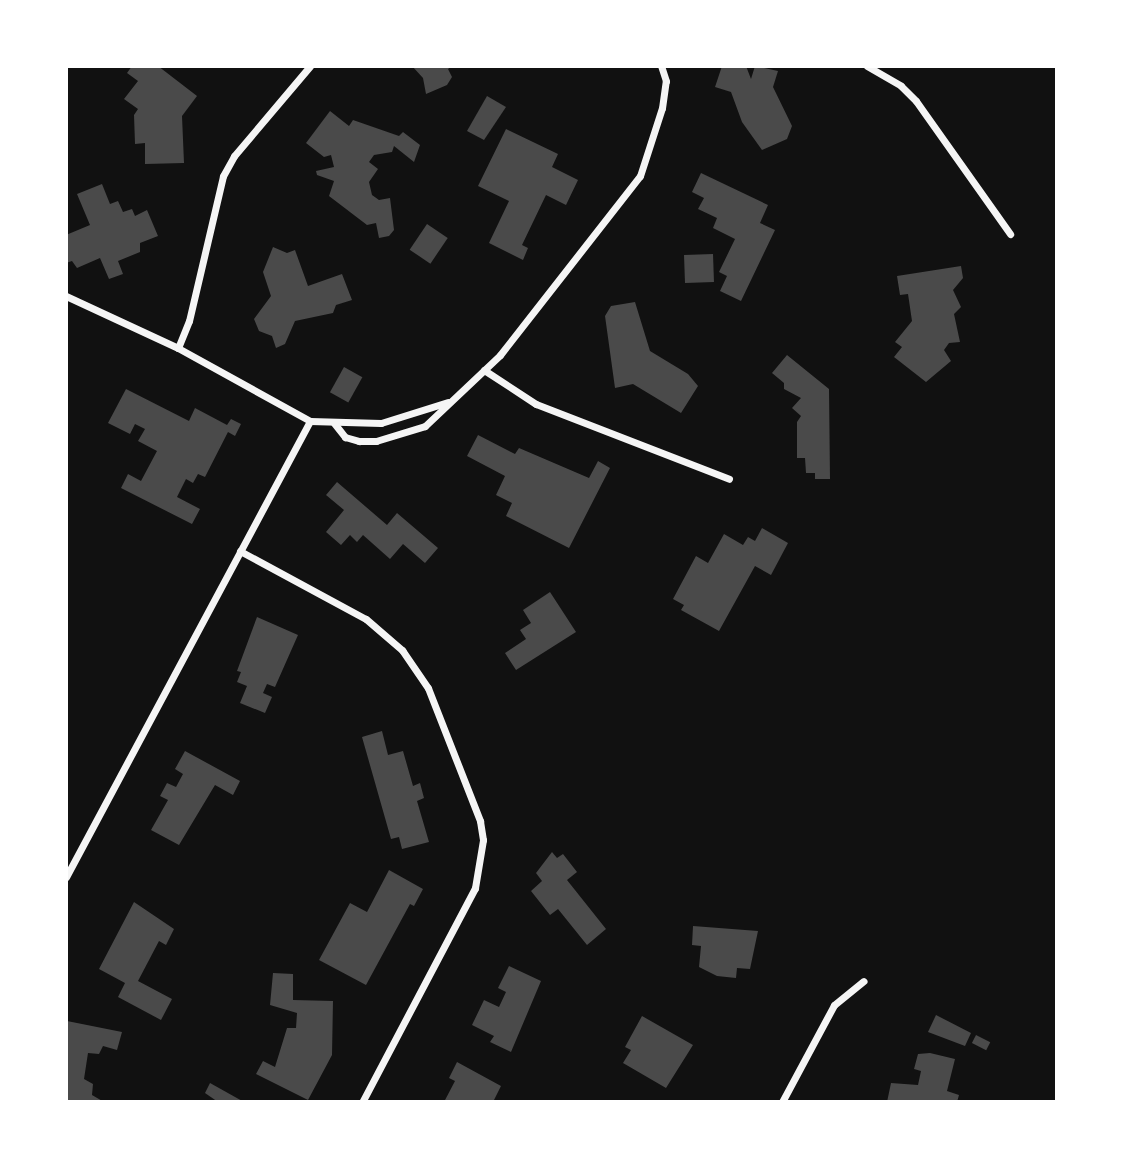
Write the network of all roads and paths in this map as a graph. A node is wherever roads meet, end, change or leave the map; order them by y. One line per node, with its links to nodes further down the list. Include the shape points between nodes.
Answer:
1 (310, 66): 6 (street, via 234,156 223,176 189,321)
2 (661, 66): 7 (street, via 666,81 662,108 639,176 541,306)
3 (867, 66): 4 (street, via 916,101)
4 (1010, 234)
5 (66, 296): 6 (street)
6 (178, 348): 9 (street)
7 (484, 370): 8 (street); 11 (street, via 536,404)
8 (447, 402): 10 (street, via 381,423); 10 (street, via 425,426 376,441 345,437)
9 (310, 421): 10 (street); 12 (street)
10 (334, 423)
11 (730, 480)
12 (240, 551): 13 (street); 15 (street, via 366,619 402,650 428,688 480,821 483,840 475,888)
13 (66, 877)
14 (864, 981): 16 (street, via 834,1005)
15 (362, 1101)
16 (782, 1101)

